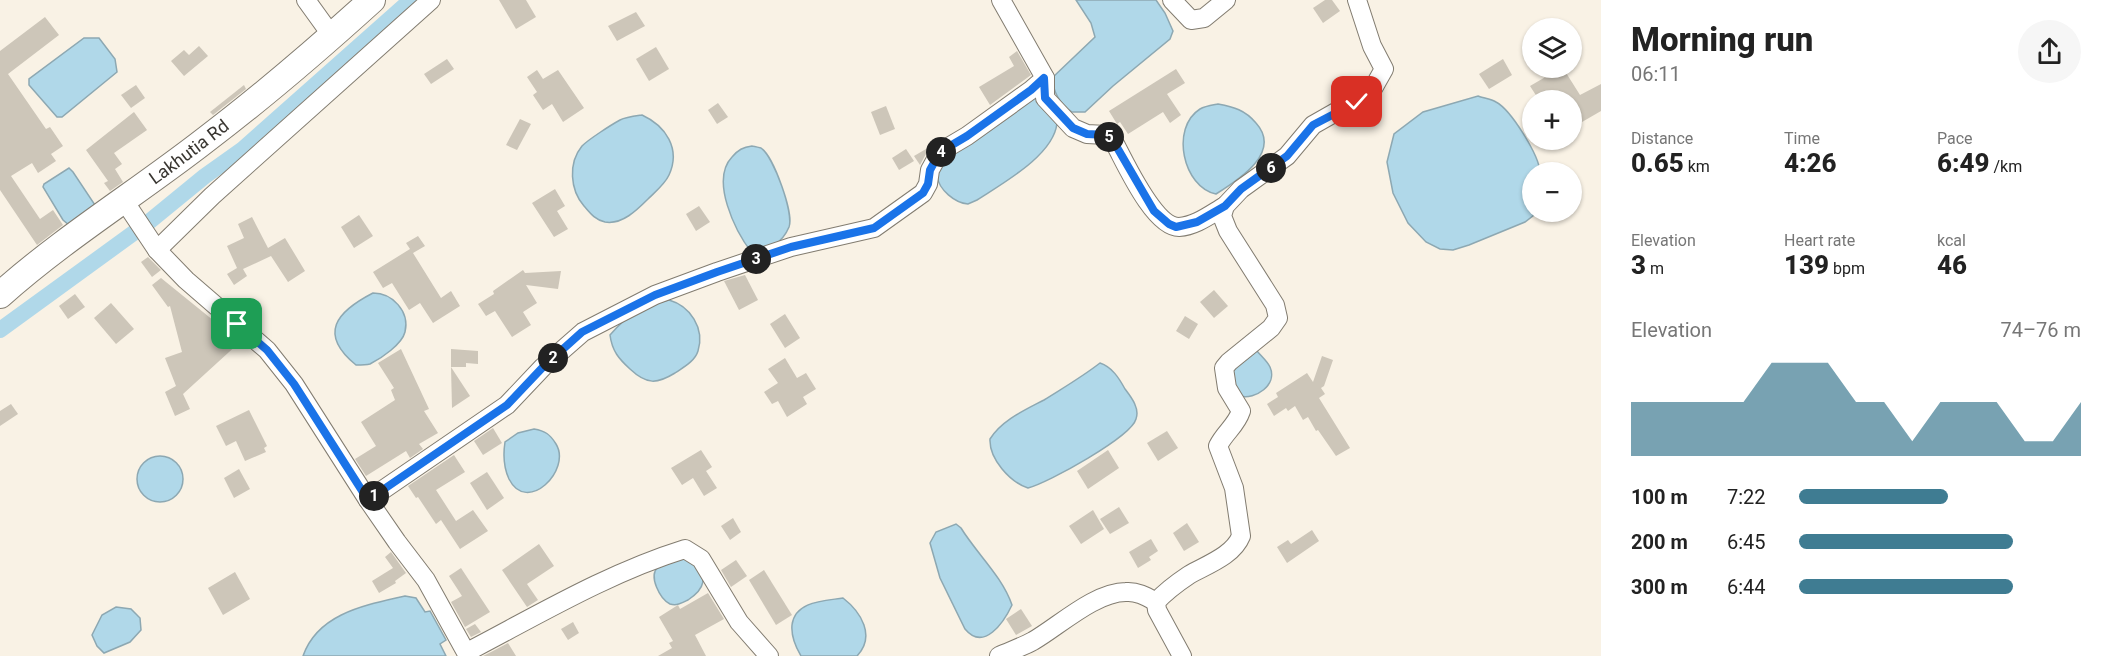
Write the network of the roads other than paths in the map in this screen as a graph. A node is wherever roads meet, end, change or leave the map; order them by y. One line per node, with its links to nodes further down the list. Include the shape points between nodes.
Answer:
1 (306, 0): 8 (street)
2 (372, 0): 8 (street, Lakhutia Rd)
3 (431, 0): 12 (street)
4 (1001, 0): 9 (street)
5 (1172, 0): 6 (street, via 1191,20 1204,18)
6 (1226, 0)
7 (1357, 0): 10 (street, via 1383,69 1371,92 1313,125 1287,156 1241,189)
8 (332, 36): 11 (street, Lakhutia Rd)
9 (1044, 78): 10 (street, via 1045,98 1073,128 1106,135 1115,144 1154,211 1169,224 1176,227 1197,222); 14 (street, via 940,152 923,193 874,228 791,247 717,272 655,295 582,332 507,405)
10 (1225, 206): 15 (street, via 1222,216 1228,231 1275,305 1278,318 1224,368 1227,388 1241,411 1237,424 1224,433 1218,446 1234,488 1241,536 1227,553)
11 (128, 207): 12 (street); 13 (street, Lakhutia Rd, via 35,263)
12 (153, 244): 14 (street, via 186,280 267,350 294,384)
13 (0, 295)
14 (368, 500): 16 (street, via 426,580)
15 (1156, 602): 18 (street, via 1126,591 1110,595 1032,642); 19 (street, via 1156,610)
16 (467, 654): 17 (street, via 609,578 685,549 701,559 739,622)
17 (769, 656)
18 (999, 656)
19 (1182, 656)

